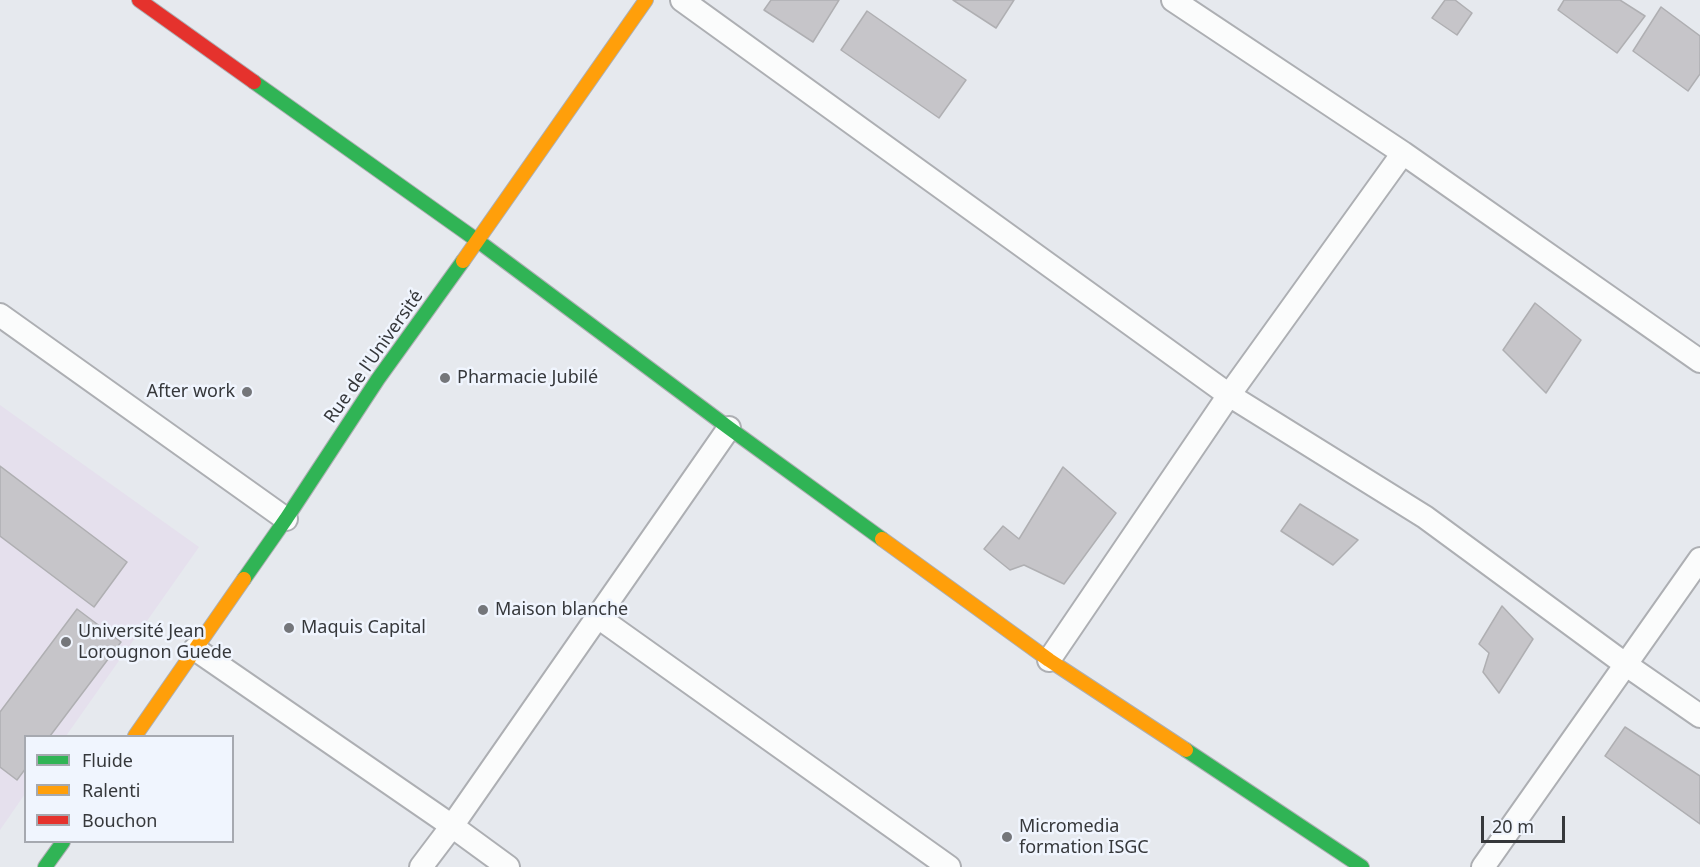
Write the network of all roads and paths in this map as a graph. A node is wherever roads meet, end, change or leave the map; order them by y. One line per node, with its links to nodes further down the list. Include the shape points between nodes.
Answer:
1 (139, 0): 6 (street)
2 (646, 0): 6 (street, Rue de l'Université)
3 (682, 0): 9 (street)
4 (1173, 0): 5 (street)
5 (1403, 153): 8 (street); 9 (street)
6 (478, 242): 10 (street); 11 (street, Rue de l'Université, via 378,379)
7 (0, 315): 11 (street)
8 (1700, 361)
9 (1229, 395): 15 (street); 16 (street, via 1425,517)
10 (729, 428): 13 (street); 15 (street)
11 (286, 519): 14 (street, Rue de l'Université)
12 (1700, 559): 16 (street)
13 (598, 618): 19 (street); 24 (street)
14 (195, 649): 18 (street, Rue de l'Université); 19 (street)
15 (1049, 660): 25 (street)
16 (1625, 664): 17 (street); 26 (street)
17 (1700, 716)
18 (136, 735)
19 (452, 826): 22 (street); 23 (street)
20 (62, 843): 21 (street)
21 (45, 867)
22 (421, 867)
23 (508, 867)
24 (949, 867)
25 (1362, 867)
26 (1483, 867)

